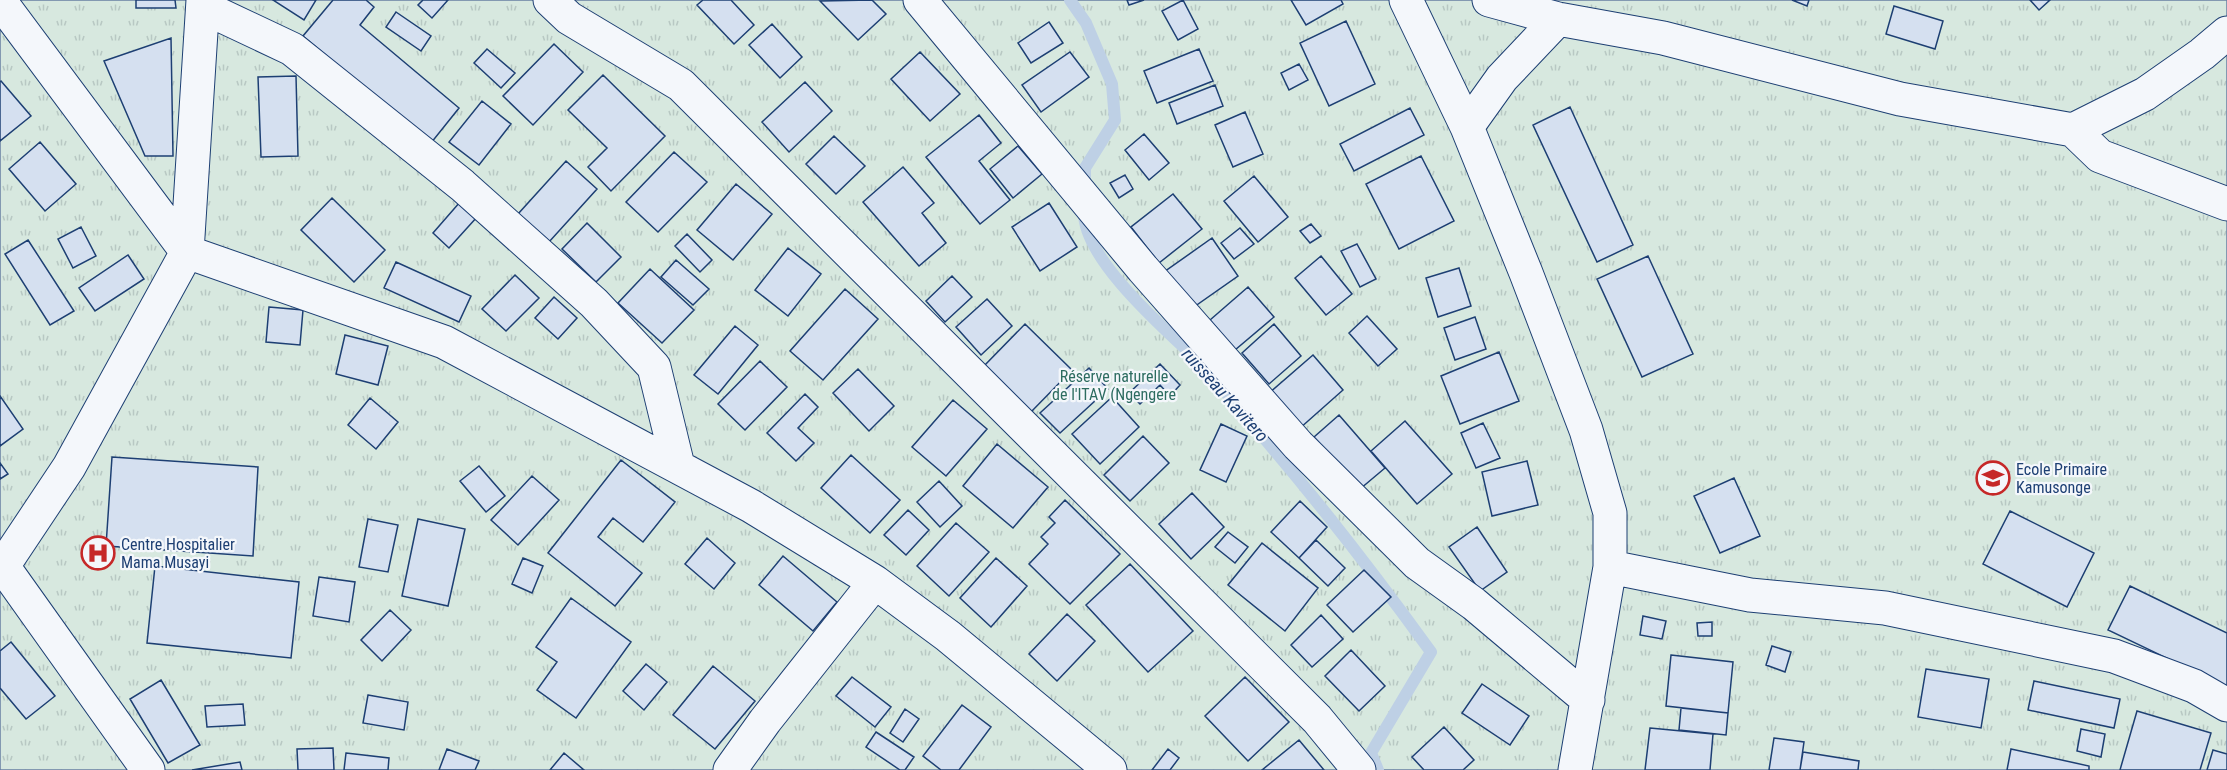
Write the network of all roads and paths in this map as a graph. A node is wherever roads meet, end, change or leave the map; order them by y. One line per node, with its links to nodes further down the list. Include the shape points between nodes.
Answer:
1 (550, 0): 22 (street, via 569,18 681,86 1317,719)
2 (920, 0): 17 (street, via 1143,269 1298,445 1417,563 1474,604)
3 (1406, 0): 9 (street)
4 (1489, 0): 7 (street)
5 (0, 1): 12 (street)
6 (203, 4): 12 (street); 13 (street, via 292,49 462,185 594,303 654,367)
7 (1558, 19): 9 (street, via 1502,78); 10 (street, via 1663,38 1900,99)
8 (2227, 33): 10 (street, via 2145,94)
9 (1467, 127): 15 (street, via 1586,430 1610,513)
10 (2073, 130): 11 (street, via 2100,156)
11 (2227, 204)
12 (187, 252): 13 (street, via 444,342); 14 (street, via 69,467)
13 (678, 466): 16 (street)
14 (2, 564): 19 (street)
15 (1610, 567): 17 (street); 18 (street, via 1750,595 1885,608 2114,656 2194,686)
16 (875, 582): 20 (street); 21 (street, via 948,636)
17 (1588, 700): 23 (street)
18 (2227, 705)
19 (148, 770)
20 (730, 770)
21 (1109, 770)
22 (1359, 770)
23 (1575, 770)

